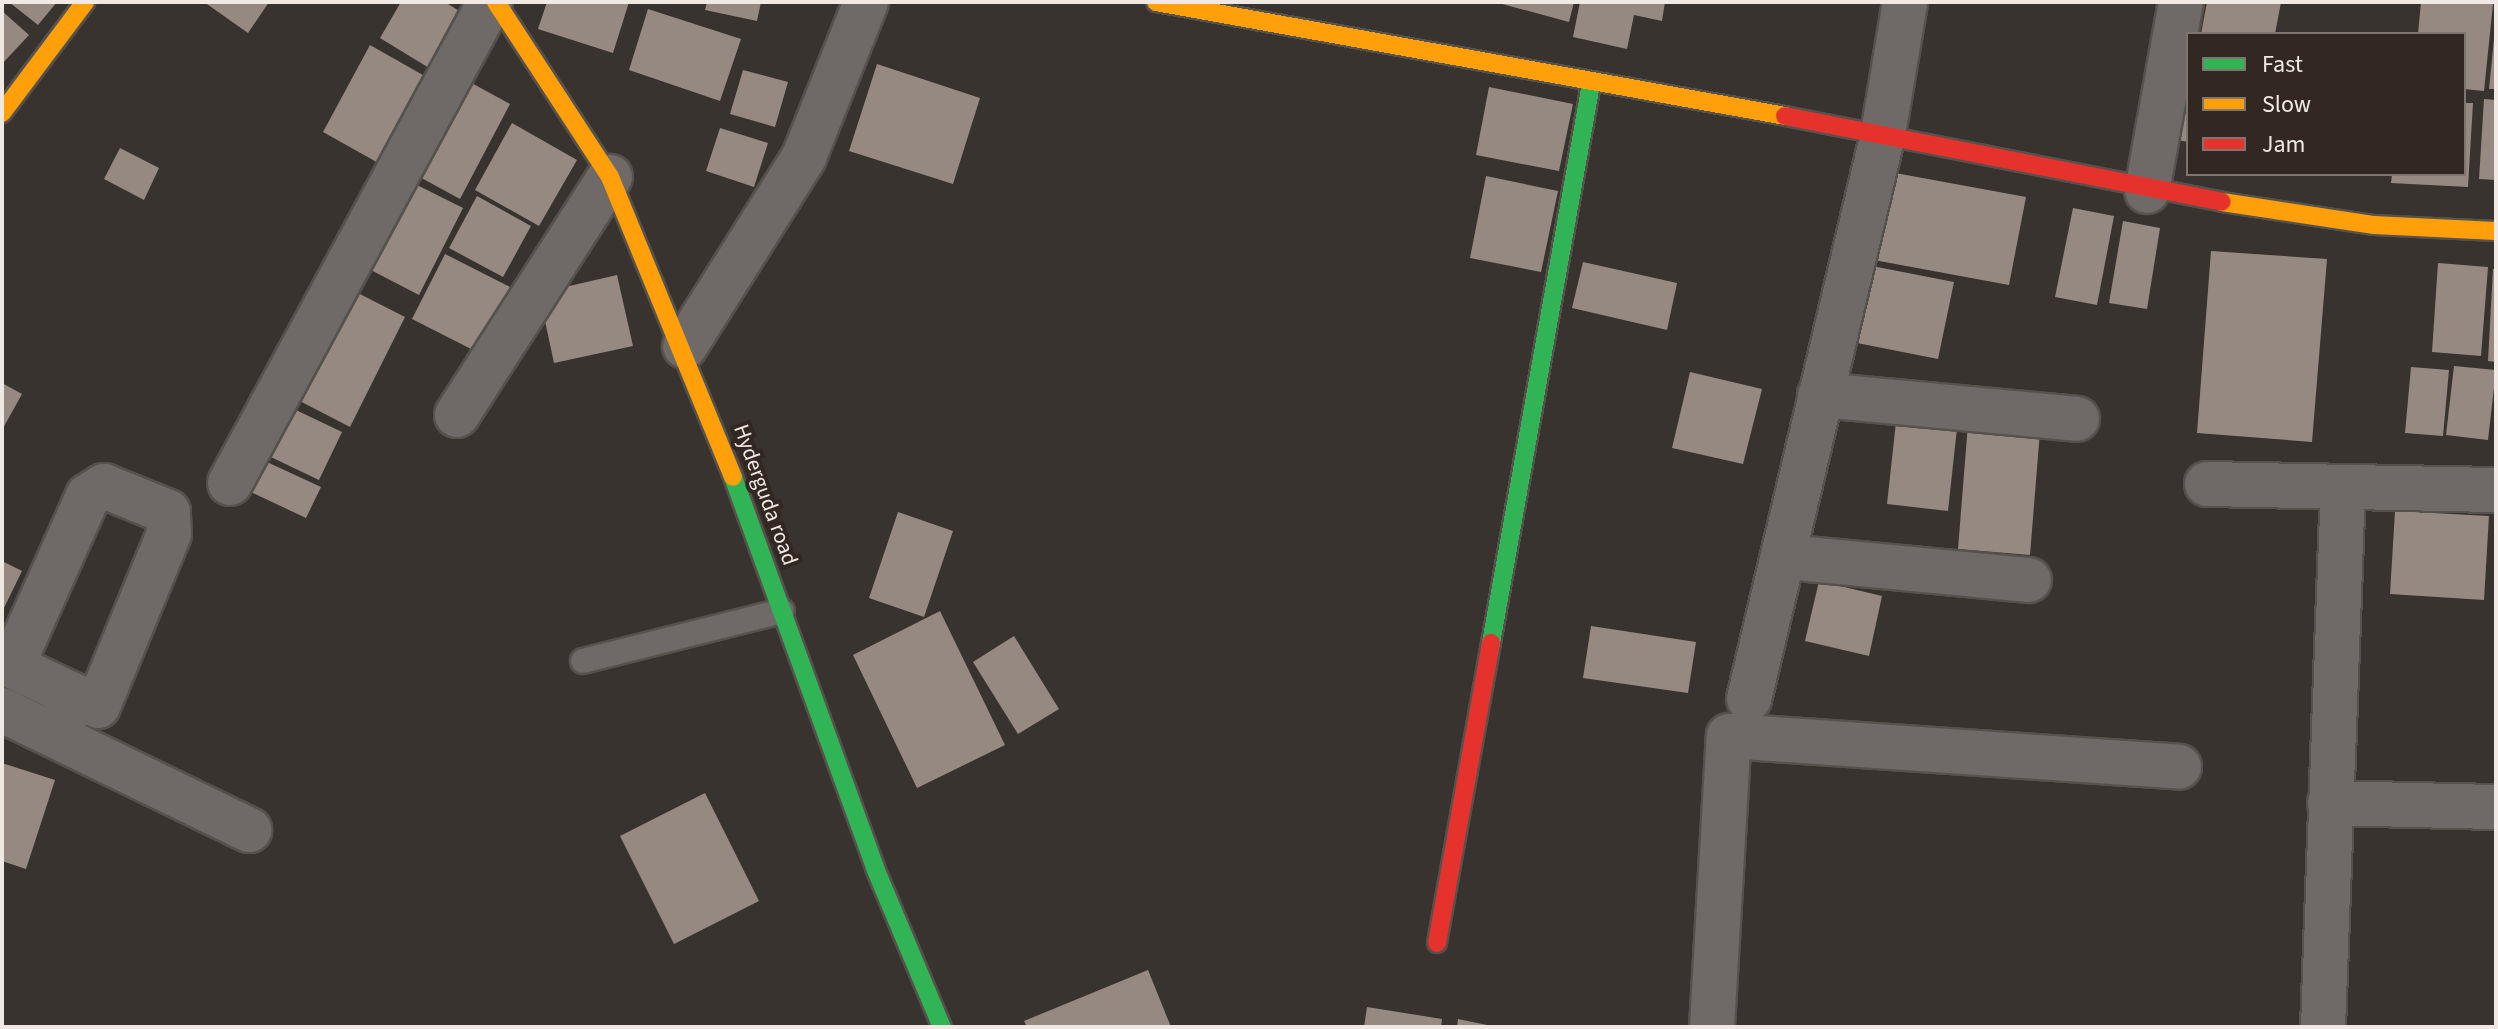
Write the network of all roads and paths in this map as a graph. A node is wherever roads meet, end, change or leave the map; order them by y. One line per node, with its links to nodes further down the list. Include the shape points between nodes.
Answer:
1 (85, 2): 9 (street)
2 (490, 2): 18 (street)
3 (496, 2): 11 (street, Hyderguda road)
4 (866, 2): 14 (street, via 804,157)
5 (1156, 2): 8 (street)
6 (1905, 2): 10 (street)
7 (2181, 2): 12 (street)
8 (1591, 84): 10 (street); 34 (street)
9 (2, 113)
10 (1883, 134): 12 (street); 15 (street)
11 (610, 177): 14 (street, Hyderguda road); 16 (street)
12 (2147, 191): 13 (street, via 2374,225)
13 (2496, 231)
14 (685, 346): 24 (street, Hyderguda road)
15 (1820, 395): 17 (street); 22 (street)
16 (457, 415)
17 (2077, 419)
18 (230, 483)
19 (2207, 484): 20 (street)
20 (2343, 487): 21 (street); 31 (street)
21 (2496, 490)
22 (1786, 557): 23 (street); 27 (street)
23 (2029, 580)
24 (782, 611): 25 (lane); 35 (street, Hyderguda road, via 875,868)
25 (583, 661)
26 (75, 696): 26 (street, via 98,706 169,534 168,512 104,486 88,496 12,666); 29 (street)
27 (1749, 699)
28 (2, 710): 29 (street)
29 (56, 736): 33 (street)
30 (2179, 767): 36 (street, via 1729,736)
31 (2330, 803): 32 (street); 37 (street)
32 (2496, 807)
33 (249, 830)
34 (1437, 943)
35 (942, 1027)
36 (1712, 1027)
37 (2323, 1027)

